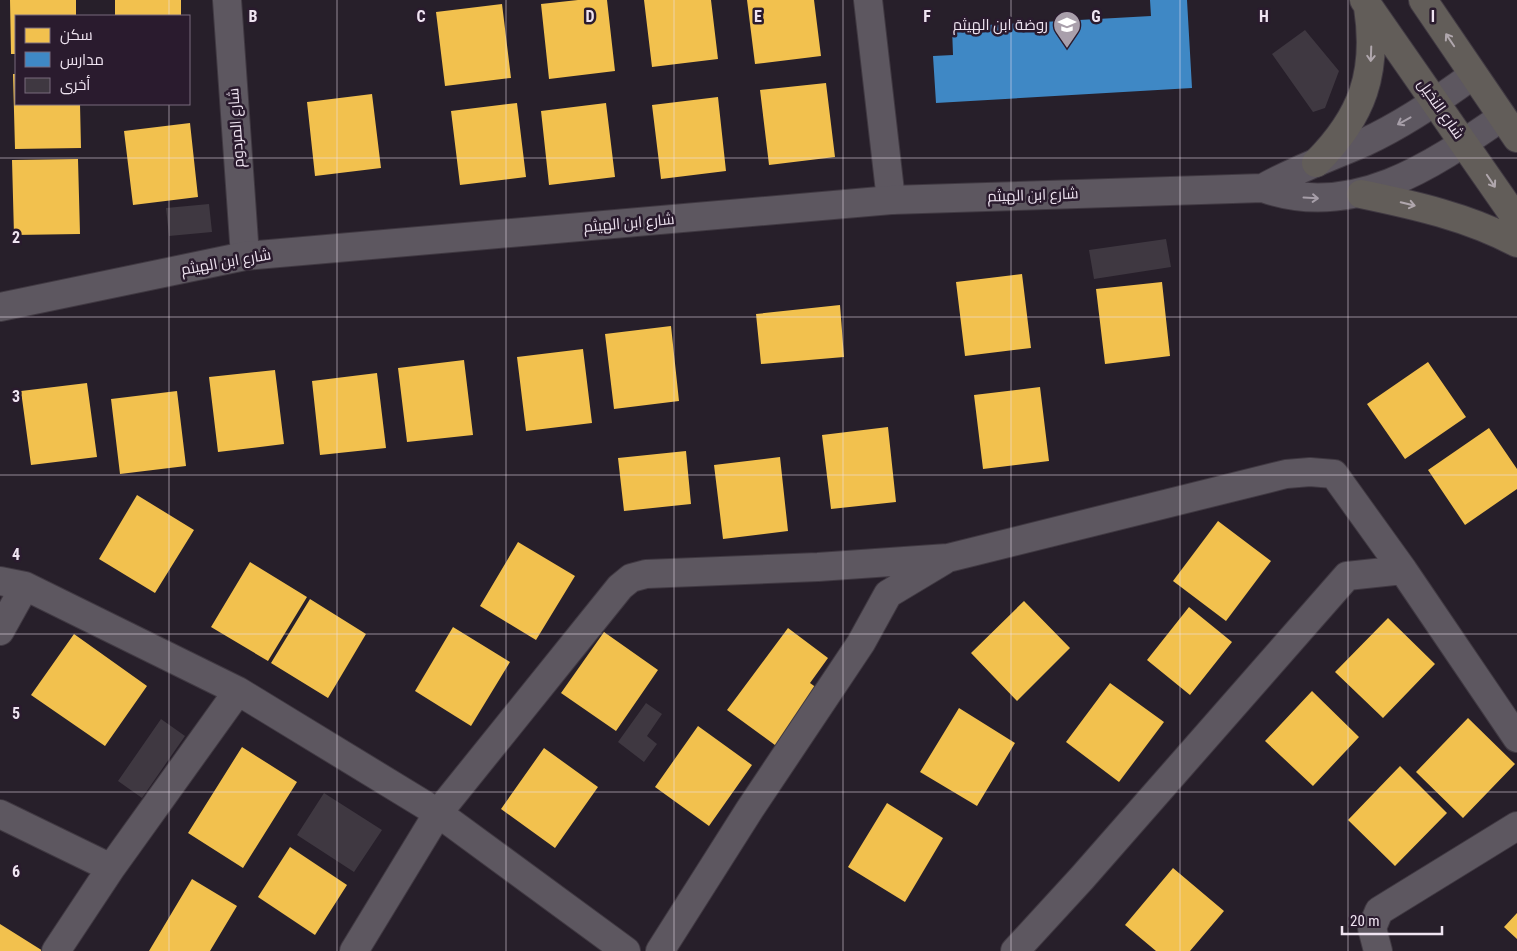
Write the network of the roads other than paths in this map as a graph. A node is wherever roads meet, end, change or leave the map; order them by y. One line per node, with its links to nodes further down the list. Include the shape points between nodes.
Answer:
1 (868, 0): 12 (street)
2 (1423, 0): 5 (main road, one-way to 2)
3 (233, 1): 15 (street, شارع المردوم)
4 (1366, 3): 6 (main road, شارع النخيل); 9 (main road, one-way to 9, via 1372,34 1365,92 1353,118)
5 (1474, 75): 6 (street); 7 (main road)
6 (1436, 103): 8 (main road, شارع النخيل); 9 (street, one-way to 9, via 1367,141)
7 (1509, 127): 8 (street)
8 (1464, 143): 11 (street, via 1392,182); 13 (main road, شارع النخيل, one-way to 13)
9 (1316, 163): 10 (street)
10 (1263, 188): 11 (street, one-way to 11, via 1309,198); 12 (street, شارع ابن الهيثم)
11 (1361, 194): 14 (main road, one-way to 14, via 1437,211)
12 (891, 200): 15 (street, شارع ابن الهيثم)
13 (1517, 220)
14 (1517, 242)
15 (245, 256): 16 (street, شارع ابن الهيثم)
16 (0, 306)
17 (948, 558): 18 (street, via 1286,474 1310,472 1334,474); 23 (street, via 646,574 631,578 620,587); 30 (street, via 888,594 861,643)
18 (1403, 570): 22 (street); 31 (street, via 1347,576)
19 (13, 583): 20 (street); 21 (street)
20 (0, 631)
21 (238, 691): 23 (street); 26 (street)
22 (1517, 738)
23 (438, 813): 28 (street); 29 (street)
24 (0, 814): 26 (street)
25 (1517, 826): 32 (street, via 1379,911 1372,928)
26 (112, 868): 27 (street)
27 (56, 951)
28 (354, 951)
29 (626, 951)
30 (660, 951)
31 (1015, 951)
32 (1378, 951)

